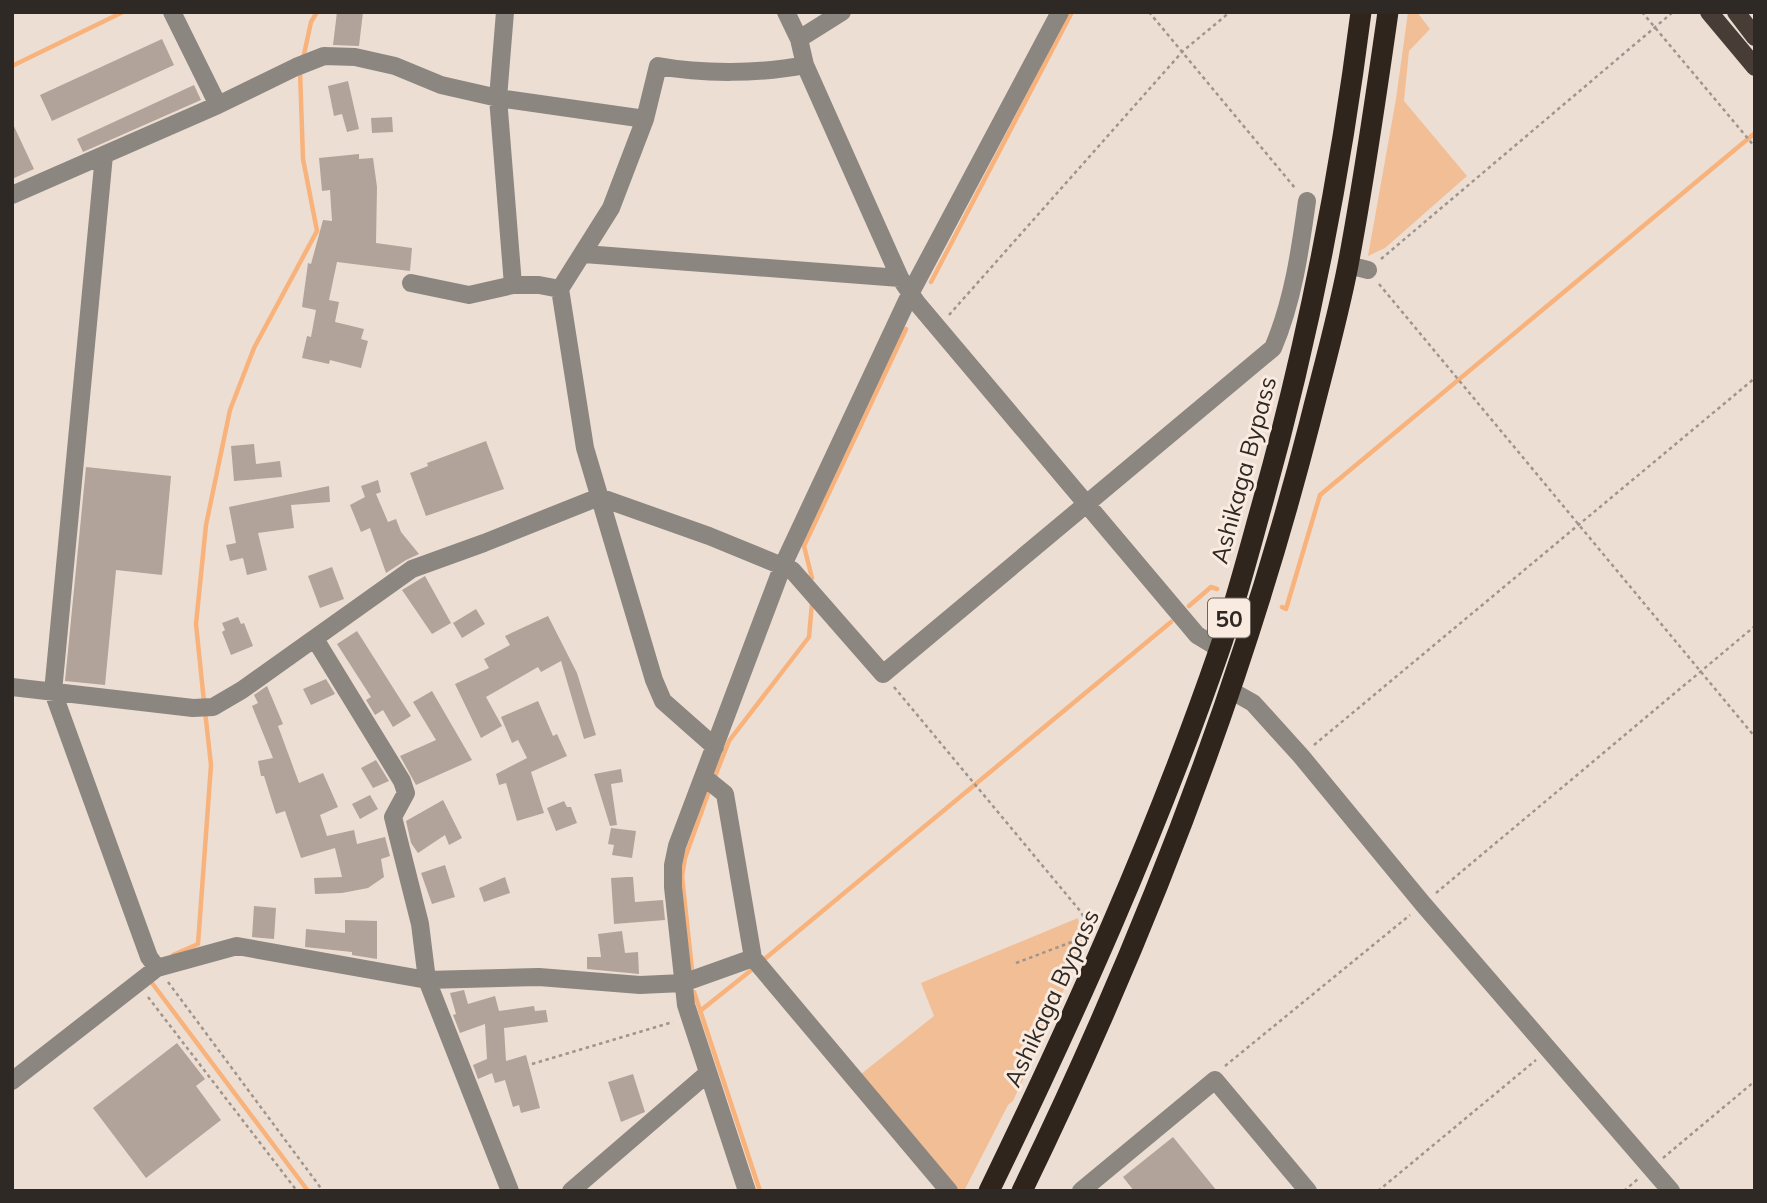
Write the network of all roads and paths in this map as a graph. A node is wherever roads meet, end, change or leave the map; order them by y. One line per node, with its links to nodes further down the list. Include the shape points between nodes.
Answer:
1 (172, 12): 19 (street)
2 (505, 12): 18 (street)
3 (786, 12): 14 (street)
4 (842, 12): 14 (street)
5 (1060, 12): 31 (street)
6 (1149, 12): 15 (path)
7 (1230, 12): 15 (path)
8 (1361, 12): 28 (highway, Ashikaga Bypass / 50)
9 (1388, 12): 27 (highway, Ashikaga Bypass / 50)
10 (1642, 12): 13 (path)
11 (1673, 12): 13 (path)
12 (1709, 12): 17 (main road)
13 (1655, 28): 21 (path); 27 (path)
14 (799, 39): 16 (street)
15 (1183, 51): 24 (path); 33 (path)
16 (804, 65): 20 (street, via 776,71 658,66); 31 (street)
17 (1755, 67)
18 (498, 98): 19 (street, via 441,85 395,66 324,56); 20 (street); 30 (street)
19 (218, 105): 22 (street)
20 (645, 119): 25 (street, via 611,208)
21 (1755, 147)
22 (104, 155): 23 (street); 46 (street)
23 (12, 195)
24 (1307, 201): 26 (street)
25 (584, 254): 31 (street); 32 (street)
26 (1297, 266): 28 (street); 36 (street, via 1273,348)
27 (1358, 267): 37 (path); 45 (highway, Ashikaga Bypass / 50)
28 (1320, 272): 41 (highway, Ashikaga Bypass / 50, via 1284,428)
29 (411, 283): 30 (street, via 469,295)
30 (513, 285): 32 (street)
31 (906, 285): 33 (street); 38 (street)
32 (560, 289): 35 (street, via 585,448)
33 (937, 328): 36 (street)
34 (1755, 378): 37 (path)
35 (599, 497): 38 (street); 40 (street, via 412,569); 48 (street, via 663,701)
36 (1085, 504): 41 (street, via 1197,635); 43 (street)
37 (1578, 524): 42 (path); 49 (path)
38 (783, 565): 43 (street); 48 (street)
39 (1755, 626): 42 (path)
40 (315, 639): 46 (street, via 213,707); 57 (street, via 407,793 393,817 420,925)
41 (1220, 649): 53 (highway, Ashikaga Bypass / 50)
42 (1700, 671): 47 (path); 51 (path)
43 (883, 674): 52 (path, via 1081,912 1087,924)
44 (12, 687): 46 (street)
45 (1230, 690): 49 (street, via 1253,703); 75 (highway, Ashikaga Bypass / 50, via 1143,925 1080,1072)
46 (52, 692): 56 (street, via 149,957)
47 (1755, 737)
48 (715, 747): 50 (street)
49 (1301, 756): 51 (street)
50 (704, 777): 54 (street, via 726,794); 59 (street, via 673,865)
51 (1423, 904): 61 (street); 64 (path, via 1219,1071)
52 (1084, 936): 53 (path); 55 (path)
53 (1102, 949): 74 (highway, Ashikaga Bypass / 50)
54 (753, 958): 59 (street); 73 (street)
55 (1016, 963)
56 (157, 968): 57 (street, via 237,946); 58 (street); 69 (path)
57 (427, 980): 59 (street, via 540,976 640,985); 70 (street)
58 (137, 983): 65 (street); 68 (path)
59 (683, 983): 60 (street)
60 (690, 1017): 62 (path); 63 (street)
61 (1549, 1049): 67 (street); 78 (path)
62 (533, 1064)
63 (708, 1073): 71 (street); 72 (street)
64 (1215, 1080): 76 (street); 77 (street)
65 (12, 1081)
66 (1755, 1082): 67 (path)
67 (1652, 1167): 79 (path); 80 (street)
68 (297, 1191)
69 (323, 1191)
70 (510, 1191)
71 (571, 1191)
72 (747, 1191)
73 (948, 1191)
74 (989, 1191)
75 (1022, 1191)
76 (1081, 1191)
77 (1308, 1191)
78 (1378, 1191)
79 (1624, 1191)
80 (1671, 1191)

